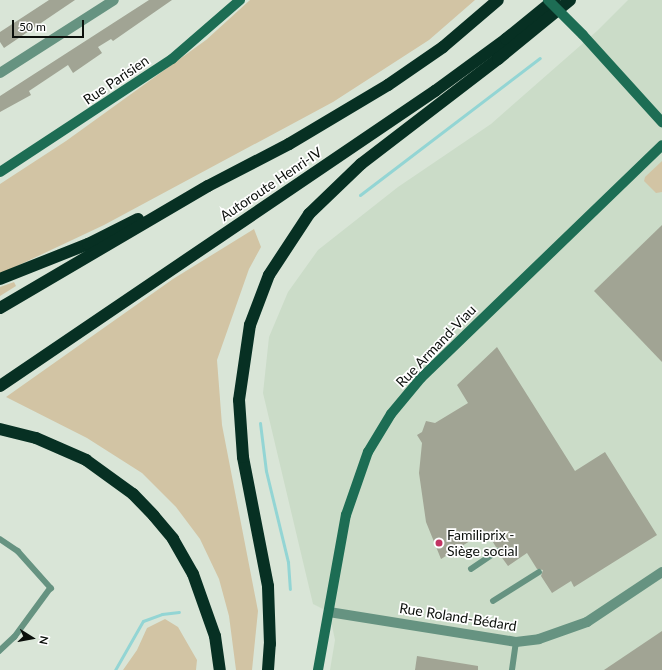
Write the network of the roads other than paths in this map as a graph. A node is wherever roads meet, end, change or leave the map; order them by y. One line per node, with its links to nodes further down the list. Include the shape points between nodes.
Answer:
1 (114, 0): 7 (street)
2 (239, 0): 10 (street, Rue Parisien, via 172,59)
3 (498, 0): 11 (highway, Autoroute Henri-IV, via 443,47 388,85 289,144)
4 (548, 0): 8 (street, bridge)
5 (554, 0): 14 (highway, Autoroute Henri-IV, via 506,39 410,108)
6 (570, 0): 26 (highway, via 355,169 310,214 269,275 250,325 239,400 243,457 268,586)
7 (0, 73)
8 (662, 122)
9 (662, 145): 22 (street, Rue Armand-Viau, via 421,378 391,414 368,452 346,515)
10 (0, 172)
11 (208, 186): 12 (highway, via 88,244); 13 (highway, Autoroute Henri-IV)
12 (0, 279)
13 (0, 308)
14 (0, 386)
15 (0, 429): 25 (highway, via 36,438 86,460 127,489 154,516 173,539 192,574 215,636)
16 (0, 539): 24 (lane, via 18,551 51,588 15,637)
17 (498, 551): 18 (lane)
18 (471, 569)
19 (539, 572): 21 (lane)
20 (662, 572): 23 (street, Rue Roland-Bédard, via 587,622 539,639)
21 (493, 601)
22 (329, 612): 23 (street, Rue Roland-Bédard); 27 (street, Rue Armand-Viau)
23 (516, 642): 28 (lane)
24 (0, 650)
25 (220, 670)
26 (268, 670)
27 (318, 670)
28 (512, 670)

